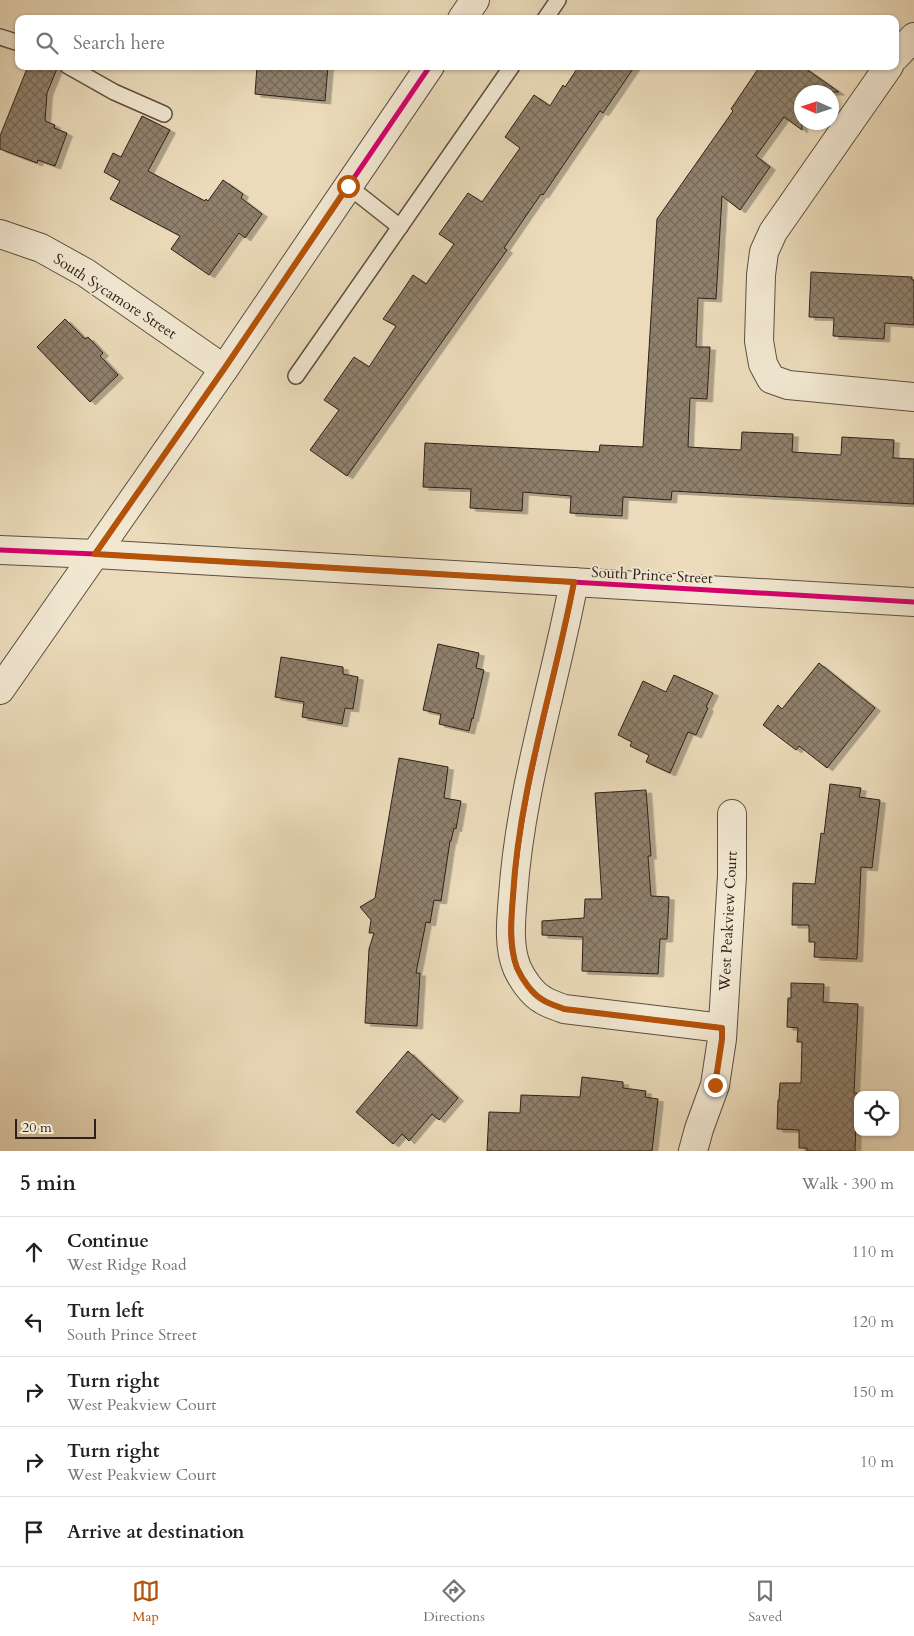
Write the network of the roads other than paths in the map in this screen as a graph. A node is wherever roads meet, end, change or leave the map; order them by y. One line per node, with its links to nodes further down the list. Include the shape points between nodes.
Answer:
1 (475, 0): 3 (street)
2 (558, 0): 4 (lane)
3 (465, 15)
4 (548, 15)
5 (0, 37): 7 (lane)
6 (914, 37): 8 (street)
7 (15, 42)
8 (899, 53)
9 (75, 70): 13 (lane)
10 (427, 70): 14 (street)
11 (509, 70): 15 (lane)
12 (886, 70): 19 (street, via 773,232 764,252 761,274 759,342 763,364 771,379 788,385)
13 (164, 114)
14 (348, 186): 15 (lane); 17 (street)
15 (400, 227): 18 (lane)
16 (0, 234): 17 (street, South Sycamore Street, via 41,248 86,273)
17 (224, 369): 21 (street)
18 (296, 376)
19 (914, 397)
20 (0, 550): 21 (street, South Prince Street)
21 (95, 554): 22 (street, South Prince Street); 24 (street)
22 (574, 582): 23 (street, South Prince Street); 26 (street, via 524,804 514,869 512,951 525,983 541,1000 564,1009)
23 (914, 602)
24 (0, 690)
25 (732, 814): 26 (street, West Peakview Court, via 732,876)
26 (722, 1028): 27 (street, West Peakview Court, via 715,1085)
27 (693, 1151)

